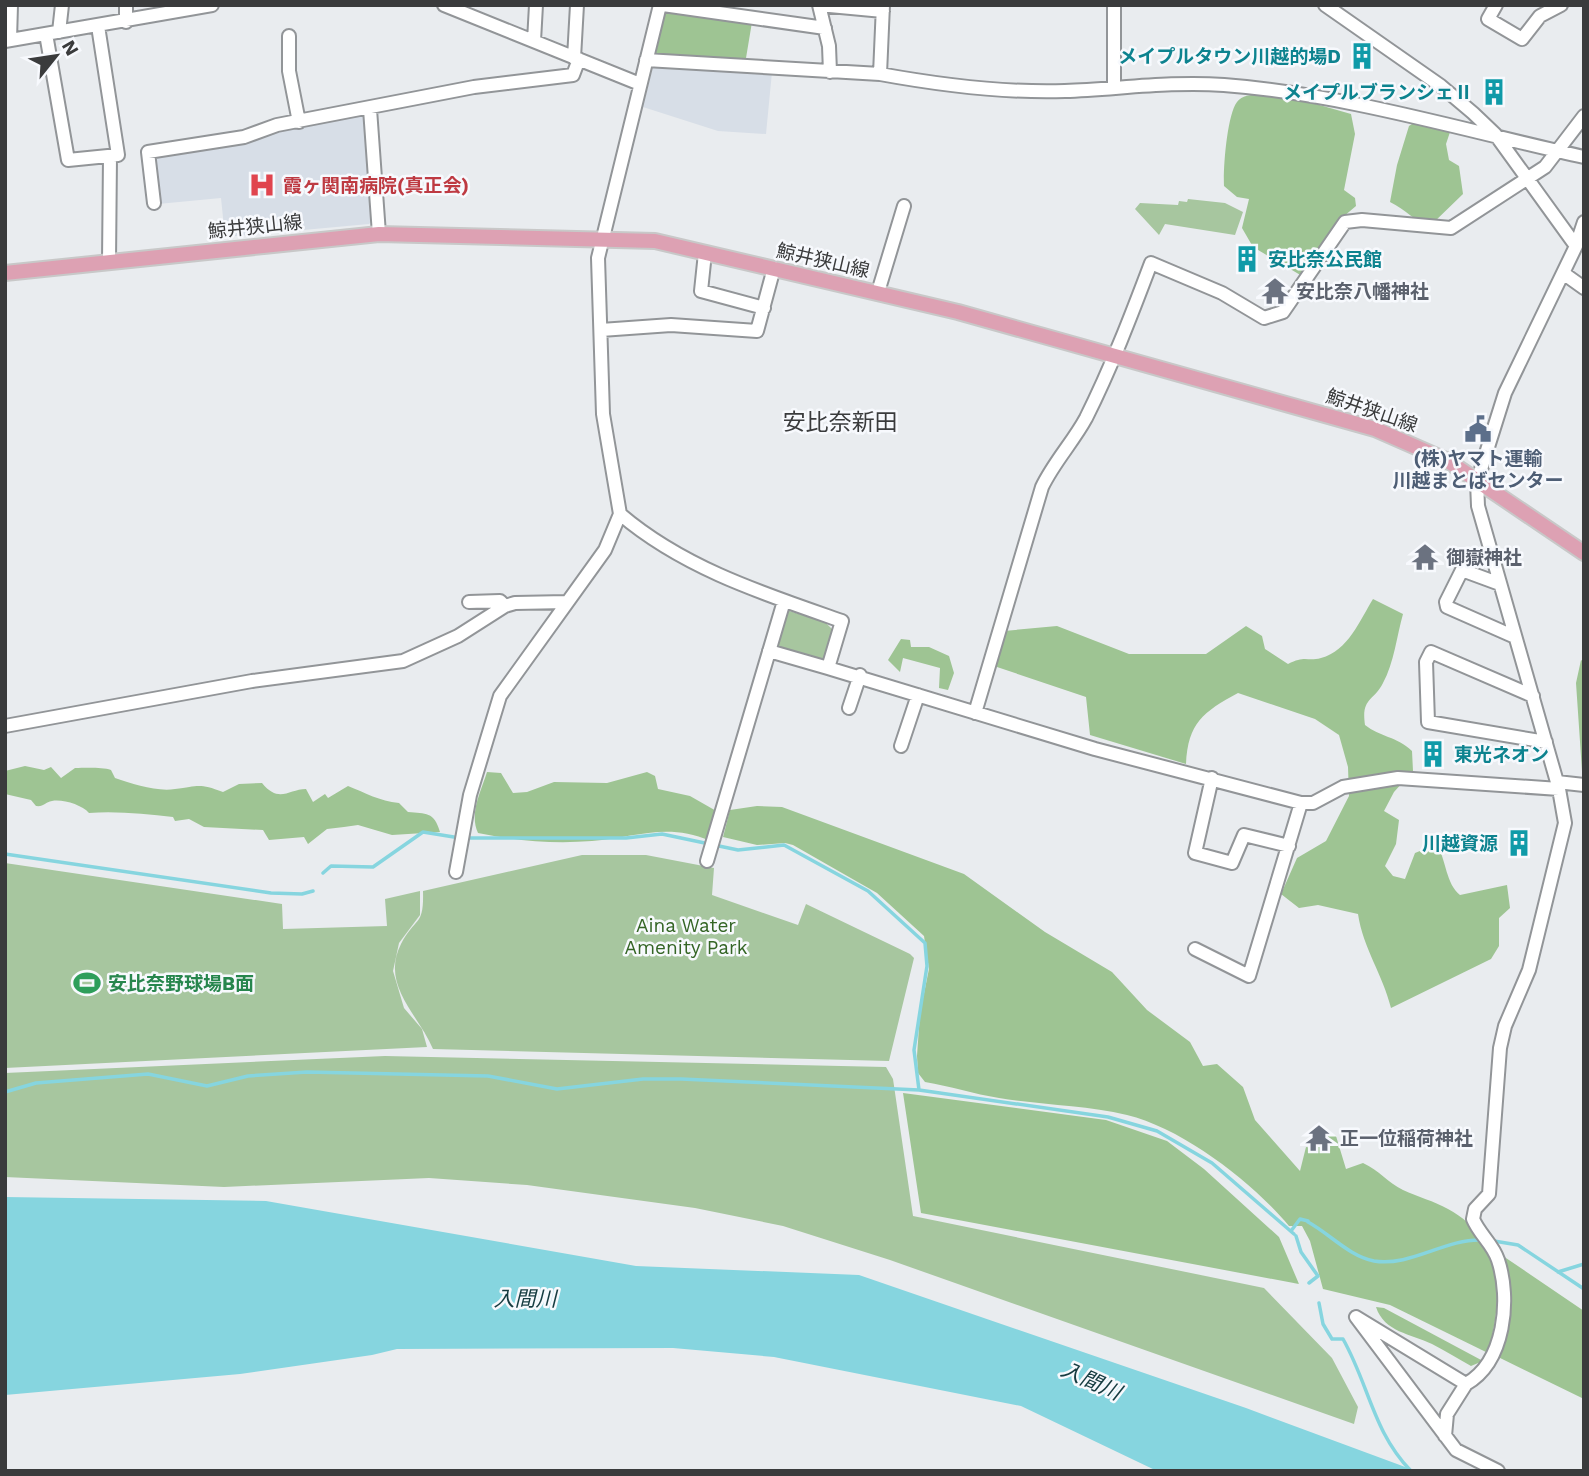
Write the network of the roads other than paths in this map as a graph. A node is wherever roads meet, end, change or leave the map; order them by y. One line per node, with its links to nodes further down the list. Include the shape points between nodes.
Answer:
1 (11, 5): 19 (street)
2 (62, 5): 17 (street)
3 (126, 5): 14 (street)
4 (212, 5): 14 (street)
5 (444, 5): 20 (street)
6 (536, 5): 20 (street)
7 (577, 5): 21 (street)
8 (661, 5): 16 (street); 22 (street)
9 (1114, 5): 26 (street)
10 (1325, 5): 30 (street, via 1441,86)
11 (1496, 5): 12 (street, via 1488,19 1522,39 1540,16)
12 (1561, 5)
13 (883, 8): 16 (street, via 819,5); 24 (street)
14 (126, 22): 15 (street)
15 (98, 26): 17 (street); 32 (street, via 119,152)
16 (825, 28): 23 (street)
17 (53, 33): 19 (street); 32 (street, via 68,160)
18 (289, 36): 29 (street, via 289,71)
19 (8, 40)
20 (534, 41): 21 (street)
21 (576, 58): 25 (street); 27 (street, via 572,75 474,87)
22 (646, 60): 23 (street); 25 (street)
23 (830, 72): 24 (street)
24 (880, 74): 26 (street, via 953,86)
25 (640, 84): 39 (street)
26 (1114, 88): 30 (street, via 1234,86)
27 (370, 109): 29 (street); 38 (street)
28 (1584, 116): 31 (street)
29 (299, 121): 35 (street, via 244,137 148,152)
30 (1495, 134): 31 (street); 34 (street)
31 (1559, 151): 33 (street); 34 (street)
32 (110, 157): 42 (street)
33 (1584, 157)
34 (1526, 180): 40 (street); 50 (street, via 1451,228 1345,222 1283,312 1273,317 1264,318 1222,293 1151,263)
35 (155, 203)
36 (904, 206): 47 (street)
37 (1584, 222): 40 (street)
38 (379, 234): 39 (main road, 鯨井狭山線); 42 (main road, 鯨井狭山線)
39 (601, 238): 41 (main road, 鯨井狭山線, via 655,241); 49 (street, via 597,278)
40 (1576, 246): 45 (street)
41 (705, 253): 43 (main road, 鯨井狭山線); 48 (street, via 701,291)
42 (109, 261): 44 (main road, 鯨井狭山線)
43 (774, 268): 47 (main road, 鯨井狭山線); 48 (street)
44 (5, 273)
45 (1563, 273): 46 (street); 51 (street, via 1504,393)
46 (1584, 288)
47 (878, 292): 50 (main road, 鯨井狭山線)
48 (764, 308): 49 (street, via 757,331 671,325)
49 (601, 330): 52 (street, via 605,437)
50 (1116, 356): 51 (main road, 鯨井狭山線, via 1375,429 1447,461); 66 (street, via 1085,420 1042,487)
51 (1477, 482): 53 (main road, 鯨井狭山線); 54 (street, via 1478,506)
52 (620, 514): 55 (street, via 680,557); 57 (street, via 605,550)
53 (1584, 553)
54 (1500, 583): 59 (street); 59 (street, via 1462,570 1447,607)
55 (784, 601): 60 (street); 61 (street, via 842,621)
56 (469, 602): 58 (street, via 500,600)
57 (567, 602): 58 (street); 76 (street, via 508,683 494,710 470,795)
58 (505, 606): 67 (street, via 448,641 403,661 252,681)
59 (1515, 637): 64 (street)
60 (769, 651): 61 (street); 75 (street)
61 (828, 668): 62 (street)
62 (860, 675): 63 (street); 65 (street)
63 (918, 695): 66 (street); 69 (street)
64 (1533, 696): 68 (street); 68 (street, via 1431,652 1426,662 1428,722)
65 (849, 708)
66 (975, 713): 70 (street, via 1095,750)
67 (5, 726)
68 (1546, 742): 72 (street)
69 (901, 746)
70 (1212, 778): 73 (street); 74 (street, via 1195,853 1232,863 1244,835)
71 (1584, 785): 72 (street)
72 (1558, 786): 73 (street, via 1398,778 1343,787 1313,803); 78 (street, via 1565,822 1529,970 1504,1026 1489,1194 1475,1209 1473,1219 1498,1260 1504,1314 1486,1367)
73 (1301, 803): 74 (street)
74 (1289, 846): 77 (street, via 1249,976)
75 (709, 856)
76 (456, 872)
77 (1195, 949)
78 (1466, 1384): 79 (street, via 1447,1414); 79 (street, via 1356,1317)
79 (1445, 1436): 80 (street, via 1456,1450)
80 (1499, 1471)

